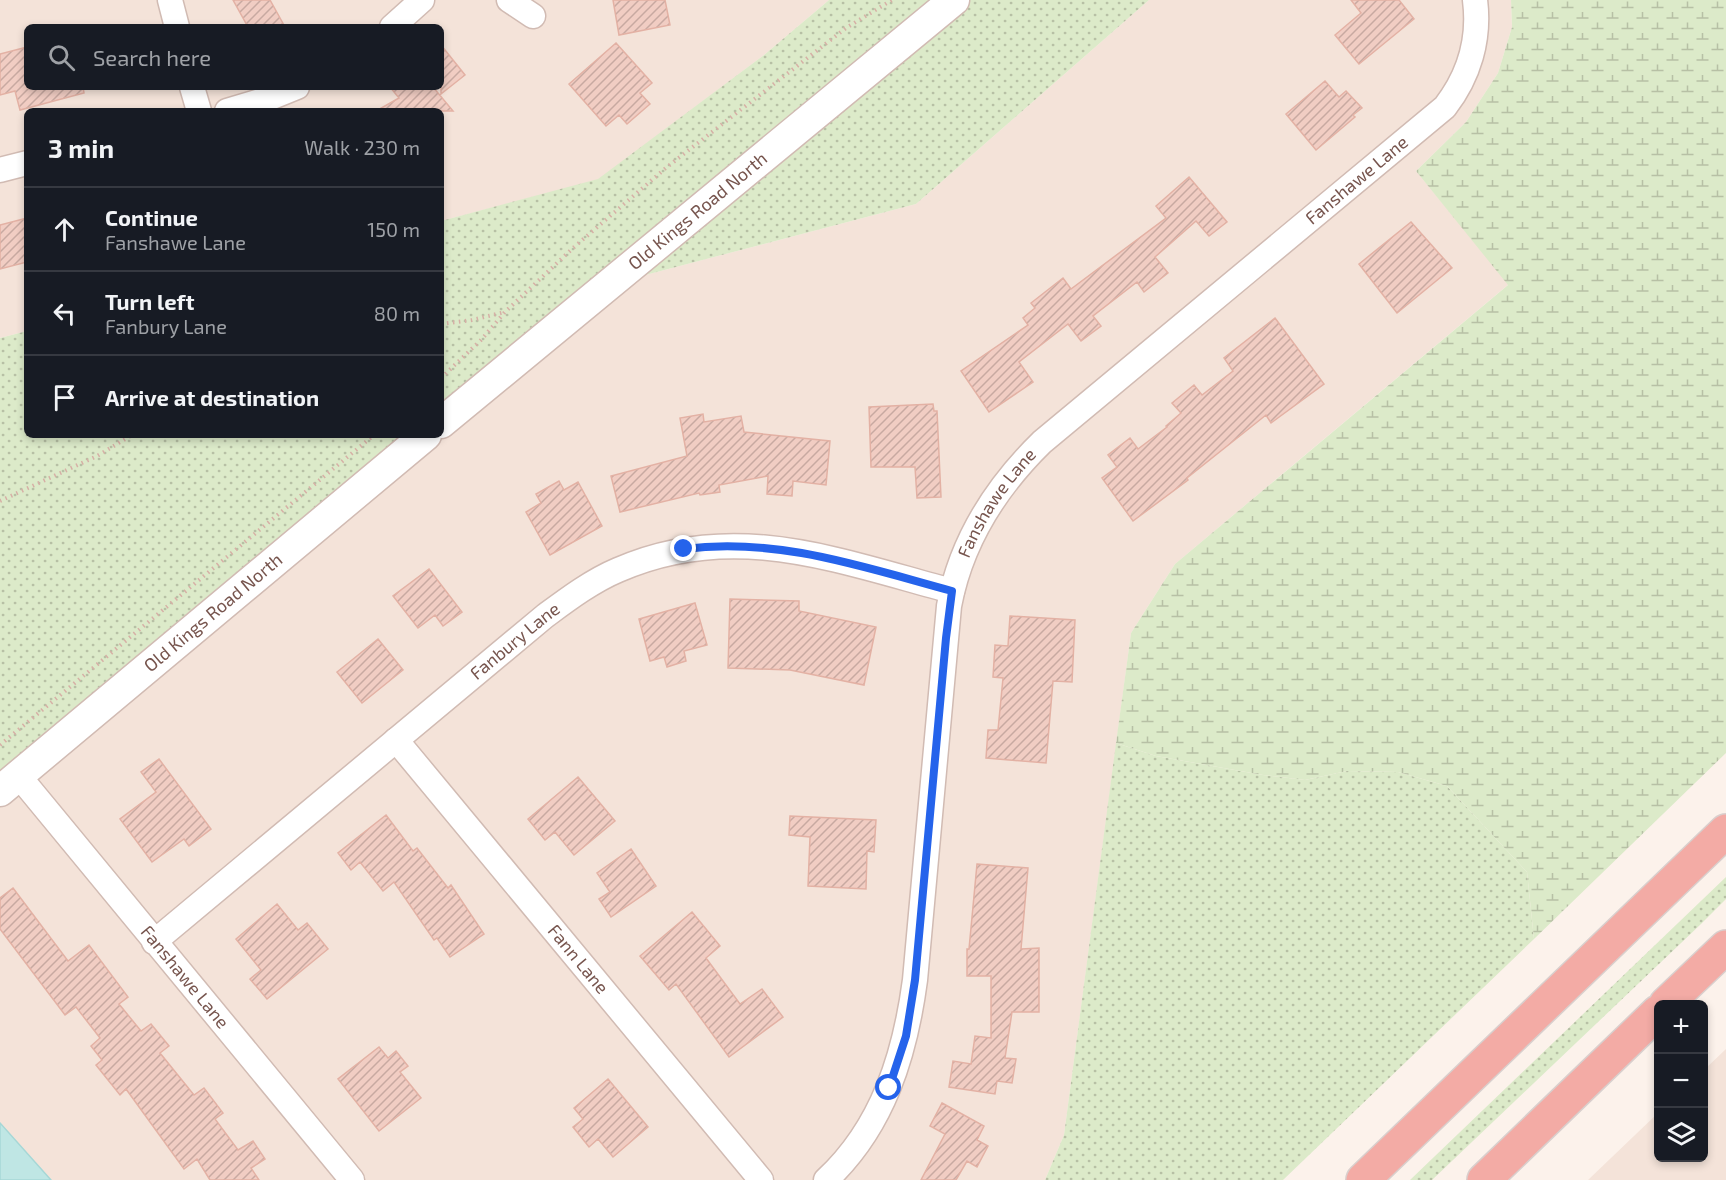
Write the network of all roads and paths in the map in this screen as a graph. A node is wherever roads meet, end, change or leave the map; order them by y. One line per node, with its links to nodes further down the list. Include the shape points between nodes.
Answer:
1 (170, 0): 8 (street)
2 (422, 0): 9 (street)
3 (509, 0): 7 (street)
4 (892, 0): 16 (path, via 846,28 667,167)
5 (1475, 0): 24 (street, Fanshawe Lane, via 1472,55 1461,83 1444,107 1029,455 1005,482 979,522)
6 (948, 2): 19 (street, Old Kings Road North)
7 (533, 16)
8 (176, 24)
9 (395, 24)
10 (193, 90): 12 (street)
11 (289, 90): 13 (street)
12 (198, 108)
13 (239, 108)
14 (24, 164): 15 (street)
15 (0, 170)
16 (505, 312): 17 (path); 18 (path)
17 (444, 323)
18 (444, 375)
19 (444, 421)
20 (127, 438): 23 (path, via 89,461)
21 (370, 438): 26 (path)
22 (422, 438): 27 (street, Old Kings Road North)
23 (0, 501)
24 (952, 591): 25 (street, Fanbury Lane, via 822,556 779,549 719,545 669,552 617,570 567,600); 35 (street, Fanshawe Lane, via 915,980 906,1036 875,1116 858,1145)
25 (396, 740): 29 (street, Fanbury Lane); 34 (street, Fann Lane)
26 (0, 745)
27 (9, 783): 29 (street, Fanshawe Lane)
28 (1726, 831): 36 (highway)
29 (154, 942): 33 (street, Fanshawe Lane)
30 (1726, 947): 31 (highway)
31 (1671, 1000)
32 (1654, 1017): 37 (highway)
33 (352, 1180)
34 (761, 1180)
35 (826, 1180)
36 (1363, 1180)
37 (1484, 1180)

